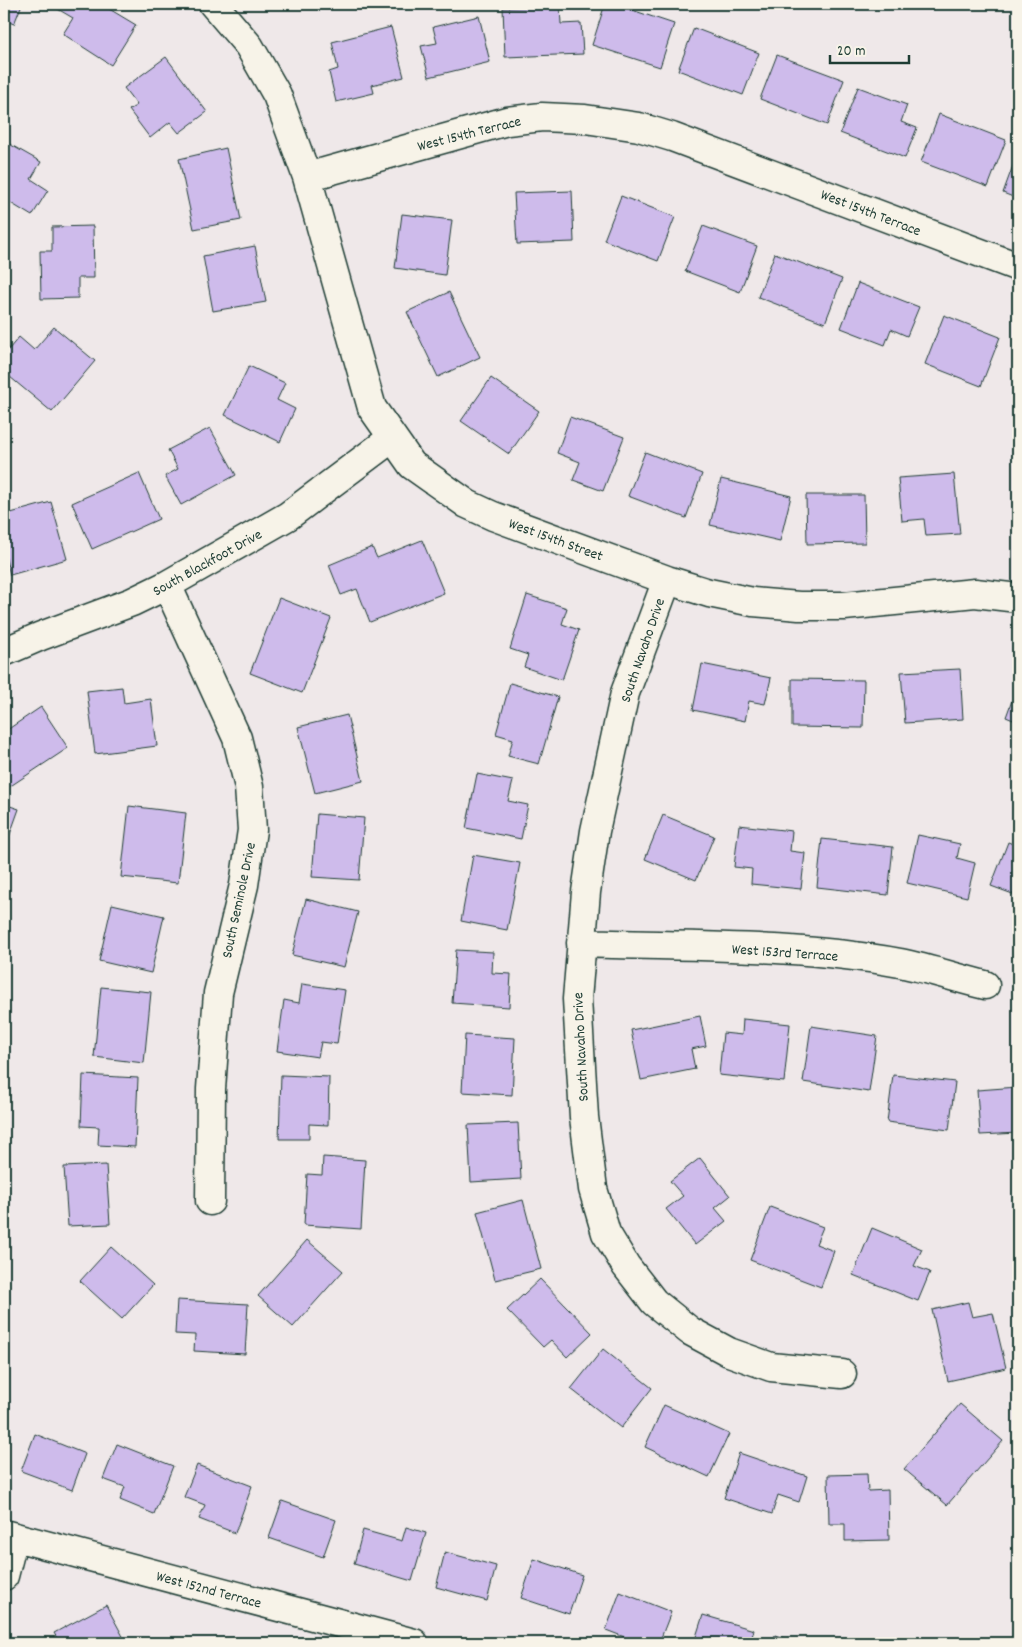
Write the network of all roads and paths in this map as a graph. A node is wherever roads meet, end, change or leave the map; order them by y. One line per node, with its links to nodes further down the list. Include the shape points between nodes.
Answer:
1 (213, 4): 2 (street, via 249,46 277,95)
2 (307, 177): 3 (street, West 154th Terrace, via 507,121 542,117 585,119 639,127 672,137); 4 (street, West 154th Street, via 372,408)
3 (1018, 267)
4 (392, 438): 5 (street, West 154th Street, via 412,465 467,504); 6 (street, South Blackfoot Drive, via 288,516)
5 (667, 580): 7 (street, West 154th Street, via 709,594 799,606 888,603 975,592); 9 (street, South Navaho Drive, via 625,693 595,831)
6 (167, 585): 8 (street, South Blackfoot Drive); 11 (street, South Seminole Drive, via 237,738 249,787 252,830 244,885 218,993 211,1089)
7 (1018, 598)
8 (4, 652)
9 (581, 943): 10 (street, West 153rd Terrace, via 840,955 901,964); 12 (street, South Navaho Drive, via 577,999 584,1117 593,1188 606,1233 654,1302 690,1331 729,1352 771,1367)
10 (985, 985)
11 (210, 1201)
12 (842, 1374)
13 (9, 1536): 14 (street); 15 (street, West 152nd Terrace)
14 (4, 1576)
15 (357, 1636): 16 (street, West 152nd Terrace)
16 (414, 1643)

